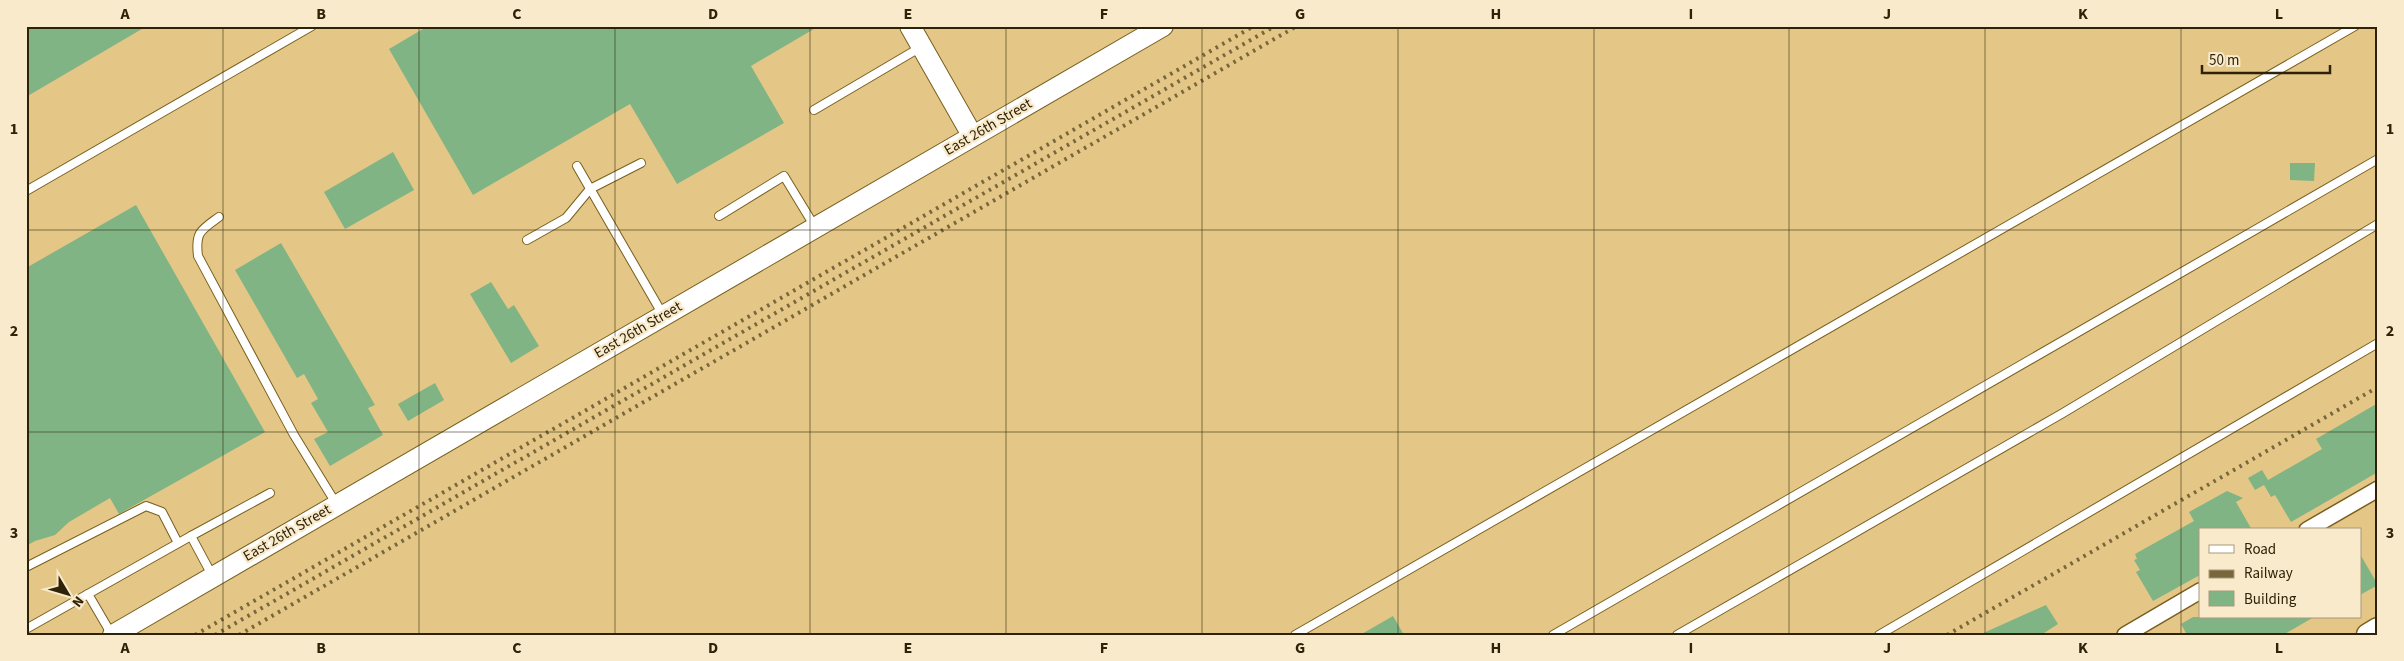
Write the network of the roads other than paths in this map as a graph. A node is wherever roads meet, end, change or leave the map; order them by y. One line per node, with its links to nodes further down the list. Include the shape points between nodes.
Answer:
1 (312, 26): 12 (lane)
2 (910, 26): 5 (street)
3 (1163, 26): 7 (street, East 26th Street)
4 (2355, 26): 33 (lane)
5 (922, 47): 6 (lane); 7 (street)
6 (814, 110)
7 (972, 135): 16 (street, East 26th Street)
8 (2378, 159): 34 (lane)
9 (640, 163): 11 (lane)
10 (576, 166): 11 (lane)
11 (590, 189): 17 (lane, via 566,218); 18 (lane)
12 (26, 191)
13 (719, 216): 16 (lane, via 784,176)
14 (219, 217): 22 (lane, via 199,231 196,243 198,256 294,435)
15 (2378, 224): 35 (lane, via 2063,414)
16 (815, 227): 18 (street, East 26th Street)
17 (527, 240)
18 (663, 315): 22 (street, East 26th Street)
19 (2378, 343): 36 (lane)
20 (270, 493): 24 (lane)
21 (2377, 493): 23 (street)
22 (336, 505): 27 (street, East 26th Street)
23 (2312, 528)
24 (191, 536): 25 (lane); 27 (lane)
25 (178, 543): 26 (lane, via 162,512 146,506); 29 (lane)
26 (26, 566)
27 (213, 576): 32 (street, East 26th Street)
28 (2199, 592): 37 (street)
29 (88, 594): 30 (lane); 32 (lane)
30 (26, 629)
31 (2378, 629): 38 (main road)
32 (112, 635)
33 (1295, 635)
34 (1554, 635)
35 (1677, 635)
36 (1879, 635)
37 (2125, 635)
38 (2368, 635)

